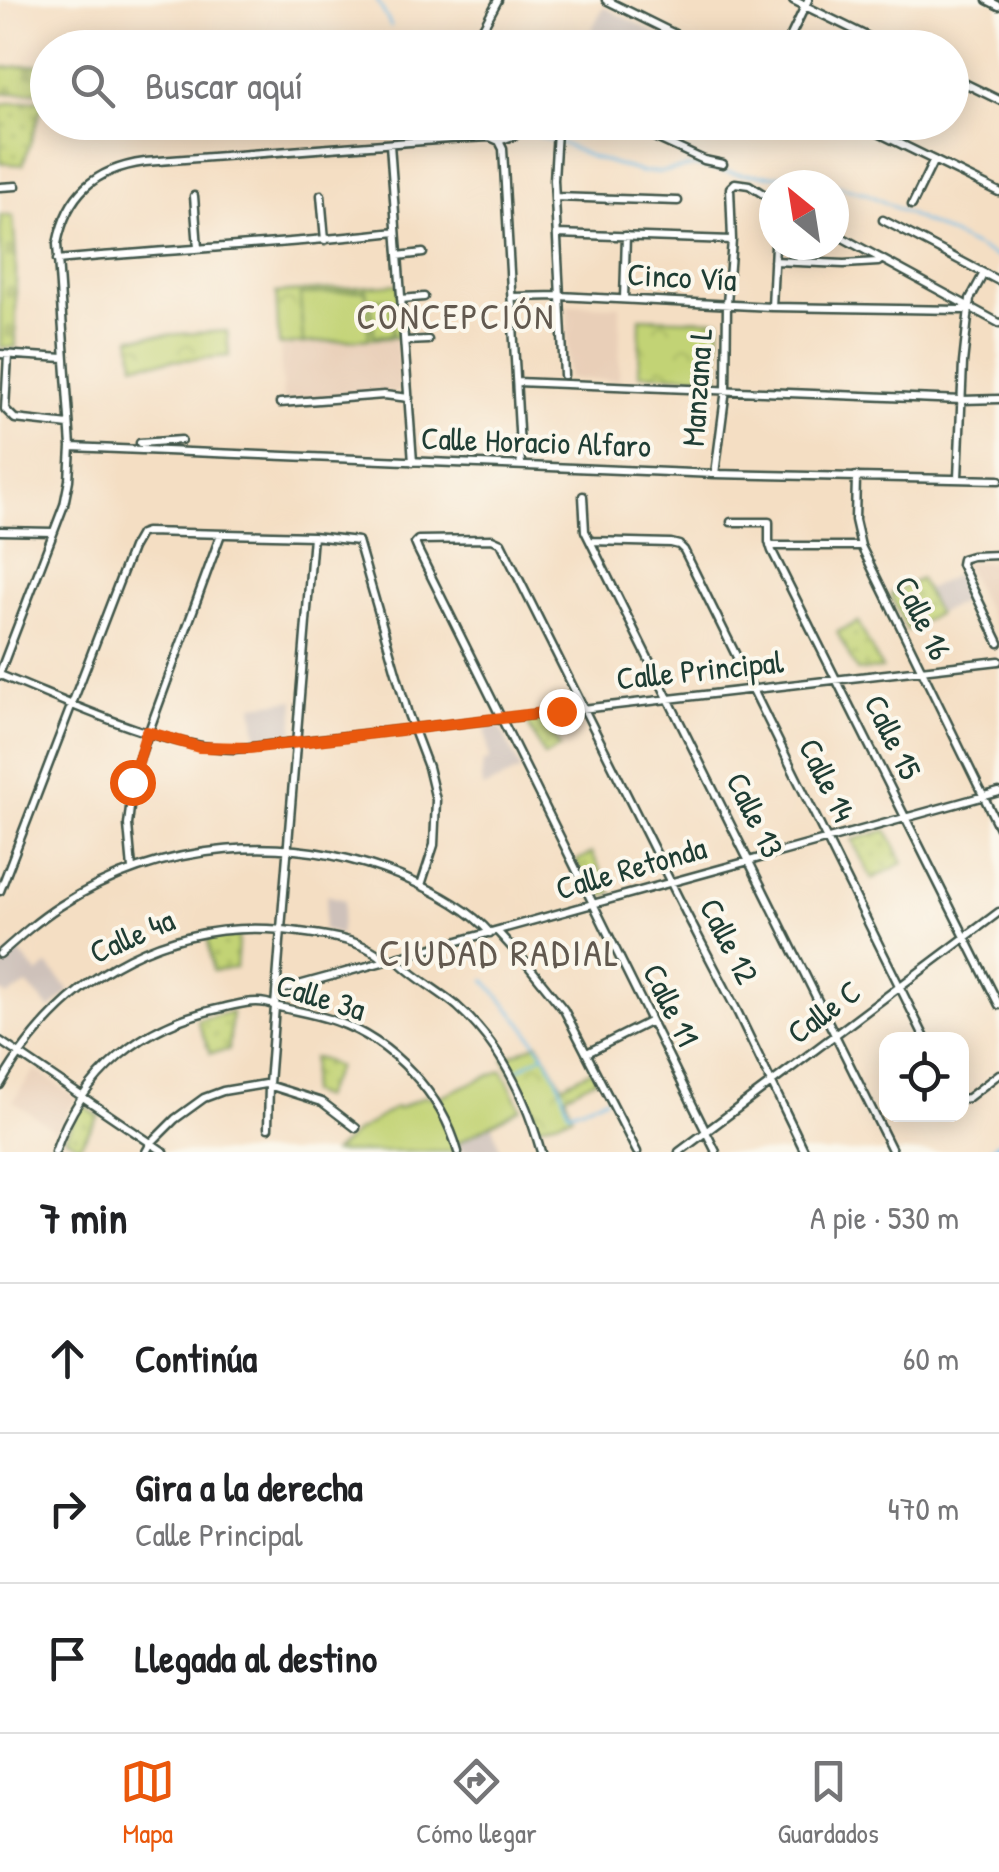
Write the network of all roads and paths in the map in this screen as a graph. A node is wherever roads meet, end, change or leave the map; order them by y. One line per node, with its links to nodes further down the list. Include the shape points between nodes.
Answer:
1 (498, 0): 7 (street)
2 (606, 0): 8 (street)
3 (793, 0): 5 (street)
4 (987, 0): 6 (street)
5 (806, 3): 9 (street); 10 (street)
6 (999, 6)
7 (481, 30)
8 (667, 30)
9 (793, 30)
10 (856, 30)
11 (969, 85): 12 (street)
12 (999, 100)
13 (438, 140): 18 (street)
14 (556, 140): 27 (street)
15 (661, 140): 20 (street)
16 (893, 140): 19 (street)
17 (500, 141): 47 (street)
18 (390, 144): 31 (street); 41 (street, via 118,166 76,196 60,227)
19 (934, 160): 24 (street); 29 (street)
20 (723, 164)
21 (0, 186): 22 (street)
22 (16, 186)
23 (759, 192): 35 (street, Manzana L, via 732,184)
24 (999, 192)
25 (320, 195): 34 (street)
26 (194, 196): 37 (street)
27 (555, 197): 28 (street); 32 (street)
28 (678, 201)
29 (912, 205)
30 (883, 220): 43 (street)
31 (396, 232): 34 (street); 39 (street)
32 (557, 234): 33 (street); 45 (street)
33 (626, 236): 35 (street); 49 (street)
34 (325, 240): 37 (street)
35 (732, 240): 50 (street, Manzana L)
36 (849, 242): 40 (street)
37 (198, 248): 41 (street)
38 (423, 253): 39 (street)
39 (398, 256): 48 (street)
40 (882, 258): 42 (street); 52 (street)
41 (57, 260): 57 (street)
42 (774, 261): 51 (street)
43 (984, 273): 44 (street); 52 (street)
44 (999, 281)
45 (559, 296): 47 (street, Cinco Vía); 49 (street, Cinco Vía); 58 (street)
46 (424, 297): 48 (street)
47 (512, 297): 59 (street)
48 (401, 298): 55 (street)
49 (624, 299): 50 (street, Cinco Vía)
50 (727, 304): 51 (street, Cinco Vía); 60 (street, Manzana L)
51 (772, 307): 52 (street, Cinco Vía)
52 (969, 308): 53 (street); 63 (street)
53 (999, 322)
54 (428, 340): 55 (street)
55 (405, 341): 61 (street)
56 (4, 354): 57 (street); 65 (street, via 9,416)
57 (64, 358): 65 (street)
58 (564, 376)
59 (517, 382): 60 (street); 70 (street)
60 (726, 388): 63 (street); 71 (street, Manzana L)
61 (408, 398): 64 (street); 69 (street)
62 (999, 399): 63 (street)
63 (962, 400): 73 (street)
64 (280, 403)
65 (69, 424): 68 (street)
66 (181, 440): 67 (street)
67 (145, 445): 68 (street, Calle Horacio Alfaro); 69 (street, Calle Horacio Alfaro)
68 (71, 448): 78 (street, via 64,505)
69 (412, 462): 70 (street, Calle Horacio Alfaro)
70 (521, 466): 71 (street, Calle Horacio Alfaro)
71 (715, 474): 72 (street, Calle Horacio Alfaro)
72 (856, 476): 73 (street, Calle Horacio Alfaro); 84 (street, Calle 16)
73 (958, 478): 74 (street, Calle Horacio Alfaro)
74 (999, 480)
75 (583, 496): 82 (street, Calle 13)
76 (731, 522): 83 (street, Calle 15, via 769,522)
77 (0, 531): 78 (street)
78 (52, 532): 89 (street)
79 (221, 534): 80 (street); 93 (street, via 146,532 138,538); 97 (street)
80 (313, 536): 96 (street, via 358,541); 98 (street)
81 (498, 540): 94 (street, Calle 12); 95 (street, Calle 11, via 416,541)
82 (591, 541): 91 (street, Calle 14, via 679,545); 92 (street, Calle 13)
83 (770, 546): 84 (street); 90 (street, Calle 15)
84 (861, 546): 88 (street, Calle 16)
85 (999, 555): 86 (street, via 961,561)
86 (999, 642)
87 (999, 660): 88 (street, Calle Principal)
88 (921, 670): 90 (street, Calle Principal); 100 (street, Calle 16)
89 (0, 674): 93 (street, Calle Principal)
90 (838, 680): 91 (street, Calle Principal); 101 (street, Calle 15)
91 (753, 689): 92 (street, Calle Principal); 103 (street, Calle 14)
92 (670, 698): 94 (street, Calle Principal); 105 (street, Calle 13)
93 (73, 704): 97 (street, Calle Principal); 109 (street)
94 (585, 708): 95 (street, Calle Principal); 107 (street, Calle 12)
95 (502, 718): 96 (street, Calle Principal); 110 (street, Calle 11)
96 (414, 728): 98 (street, Calle Principal); 108 (street, via 436,800 434,845)
97 (147, 732): 98 (street, Calle Principal, via 212,748); 106 (street, via 130,798)
98 (297, 742): 104 (street)
99 (999, 792): 100 (street, Calle Retonda)
100 (983, 796): 101 (street, Calle Retonda); 102 (street, Calle 16)
101 (906, 818): 103 (street, Calle Retonda); 114 (street, Calle 15)
102 (999, 828)
103 (828, 840): 105 (street, Calle Retonda); 118 (street, Calle 14)
104 (288, 848): 106 (street, via 214,850); 108 (street, via 348,858); 112 (street)
105 (749, 860): 107 (street, Calle Retonda); 124 (street, Calle 13)
106 (132, 869): 115 (street, via 58,906)
107 (672, 883): 110 (street, Calle Retonda); 129 (street, Calle 12)
108 (421, 885): 113 (street)
109 (0, 892)
110 (594, 904): 113 (street, Calle Retonda); 122 (street, Calle 11)
111 (999, 912): 114 (street, Calle C)
112 (280, 928): 117 (street, Calle 4a, via 353,944); 119 (street); 127 (street, Calle 4a, via 212,930 148,949 85,985)
113 (494, 932): 116 (street, Calle Retonda); 126 (street, via 549,990)
114 (966, 938): 118 (street, Calle C); 120 (street, Calle 15)
115 (0, 954)
116 (396, 959): 117 (street, Calle Retonda); 142 (street, via 461,1009 492,1047 524,1101)
117 (385, 962): 119 (street, Calle Retonda)
118 (900, 986): 123 (street, Calle 14); 124 (street, Calle C)
119 (276, 991): 121 (street)
120 (999, 1005)
121 (275, 1006): 130 (street); 132 (street, Calle 3a, via 240,1004 174,1021 130,1047); 141 (street, Calle 3a, via 332,1019 388,1051 442,1112)
122 (651, 1021): 126 (street); 136 (street, Calle 11)
123 (922, 1032)
124 (836, 1035): 129 (street, Calle C); 147 (street, Calle 13)
125 (0, 1040): 127 (street)
126 (587, 1053): 143 (street)
127 (19, 1054): 131 (street, Calle 4a); 132 (street)
128 (999, 1074): 133 (street)
129 (770, 1083): 136 (street, Calle C); 146 (street, Calle 12)
130 (269, 1084): 134 (street); 135 (street, via 322,1102); 137 (street, via 204,1098)
131 (0, 1085)
132 (81, 1097): 137 (street); 138 (street, Calle 3a)
133 (969, 1097)
134 (268, 1128)
135 (356, 1128)
136 (706, 1132): 144 (street, Calle C); 145 (street, Calle 11)
137 (151, 1144): 139 (street); 140 (street)
138 (55, 1152)
139 (146, 1152)
140 (164, 1152)
141 (458, 1152)
142 (540, 1152)
143 (637, 1152)
144 (678, 1152)
145 (716, 1152)
146 (805, 1152)
147 (893, 1152)

